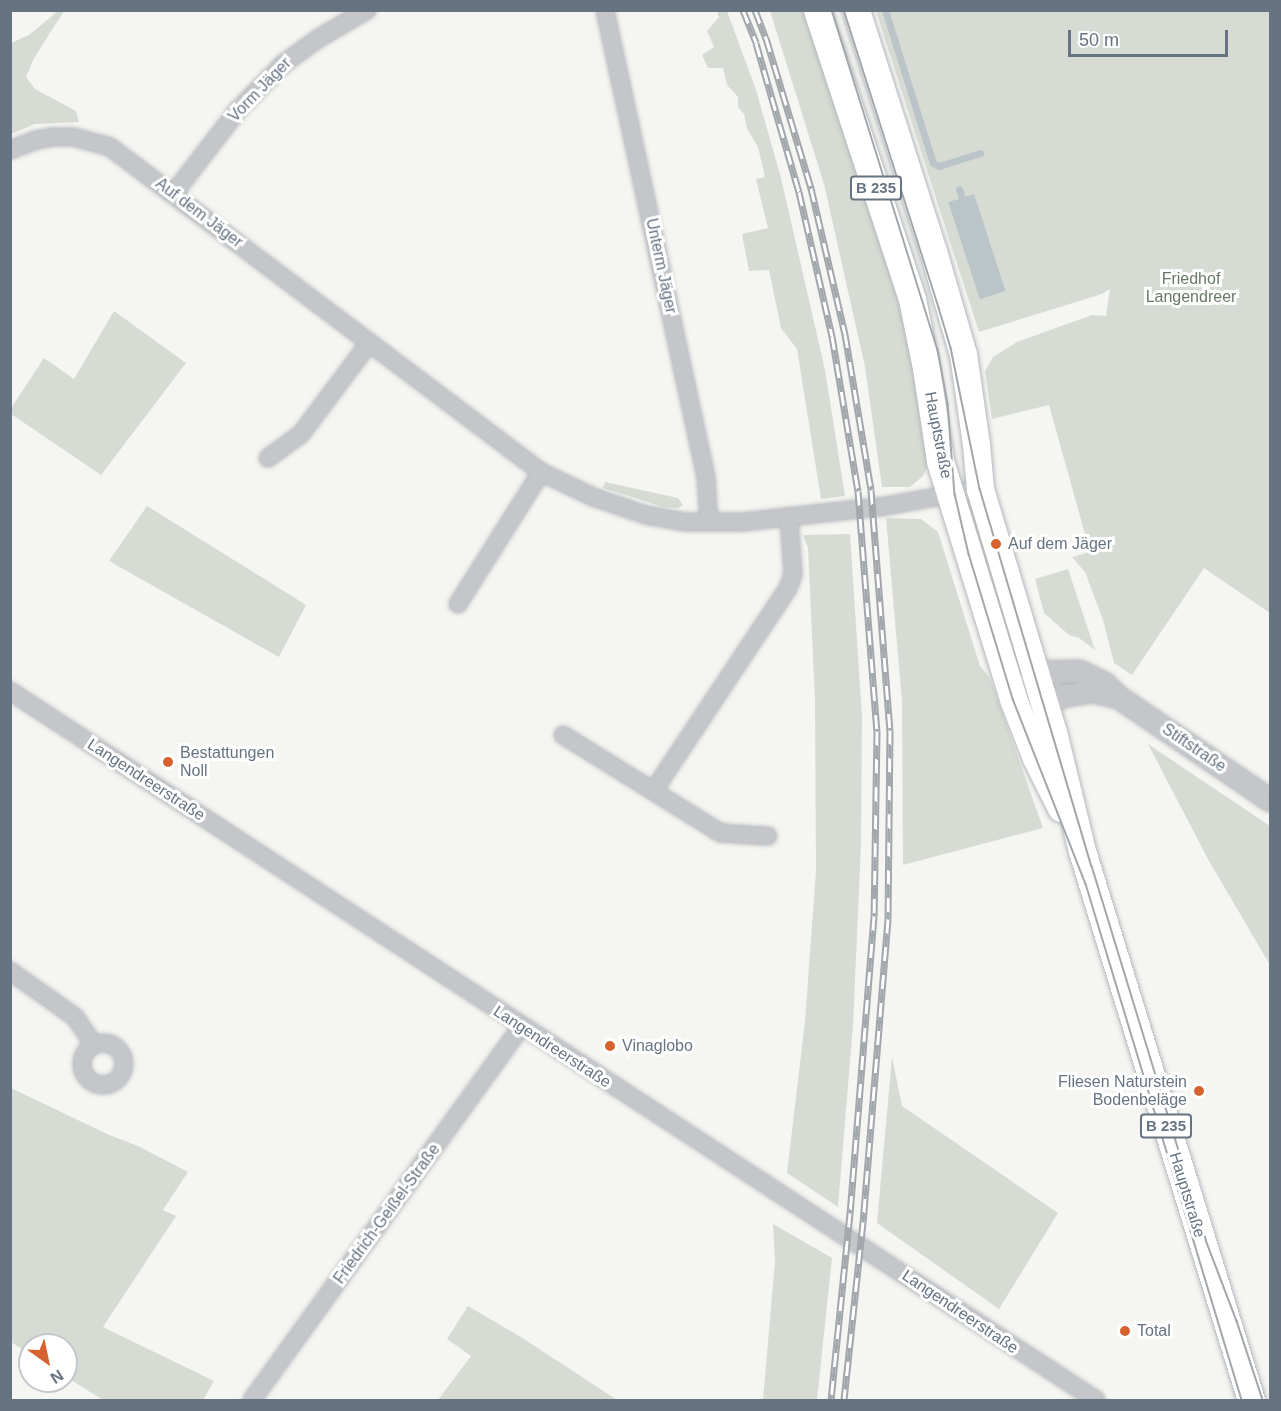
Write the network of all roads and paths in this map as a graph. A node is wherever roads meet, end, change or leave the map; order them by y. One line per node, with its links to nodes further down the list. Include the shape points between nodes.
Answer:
1 (367, 10): 6 (street, Vorm Jäger, via 283,64 238,110)
2 (605, 10): 13 (street, Unterm Jäger, via 706,480)
3 (817, 10): 11 (main road, Hauptstraße / B 235, via 912,299 940,461)
4 (856, 10): 10 (main road, Hauptstraße / B 235, via 963,354)
5 (10, 150): 6 (street, Auf dem Jäger, via 52,137 90,141 119,153)
6 (174, 193): 7 (street, Auf dem Jäger)
7 (369, 343): 8 (street, via 301,434); 9 (street, Auf dem Jäger)
8 (268, 458)
9 (541, 472): 13 (street, Auf dem Jäger, via 593,497 646,515); 14 (street)
10 (980, 489): 11 (street, Auf dem Jäger); 15 (main road, Hauptstraße / B 235)
11 (951, 495): 12 (street, Auf dem Jäger); 18 (main road, Hauptstraße / B 235)
12 (789, 516): 13 (street, Auf dem Jäger); 21 (street, via 793,575 788,588)
13 (709, 522)
14 (458, 604)
15 (1035, 672): 17 (street, Stiftstraße, via 1079,671 1104,683); 18 (street); 19 (main road, Hauptstraße / B 235)
16 (10, 691): 26 (street, Langendreerstraße)
17 (1117, 696): 19 (street, Stiftstraße, via 1092,691); 22 (street, Stiftstraße)
18 (1013, 699): 19 (street, Stiftstraße); 24 (main road, Hauptstraße / B 235, via 1036,758)
19 (1044, 702): 24 (main road, Hauptstraße / B 235)
20 (563, 735): 21 (street)
21 (654, 790): 23 (street, via 721,833)
22 (1270, 800)
23 (768, 836)
24 (1082, 851): 30 (main road, Hauptstraße / B 235)
25 (10, 971): 27 (street, via 75,1017)
26 (522, 1027): 28 (street, Friedrich-Geißel-Straße); 29 (street, Langendreerstraße)
27 (93, 1044)
28 (252, 1401)
29 (1096, 1401)
30 (1251, 1401)

